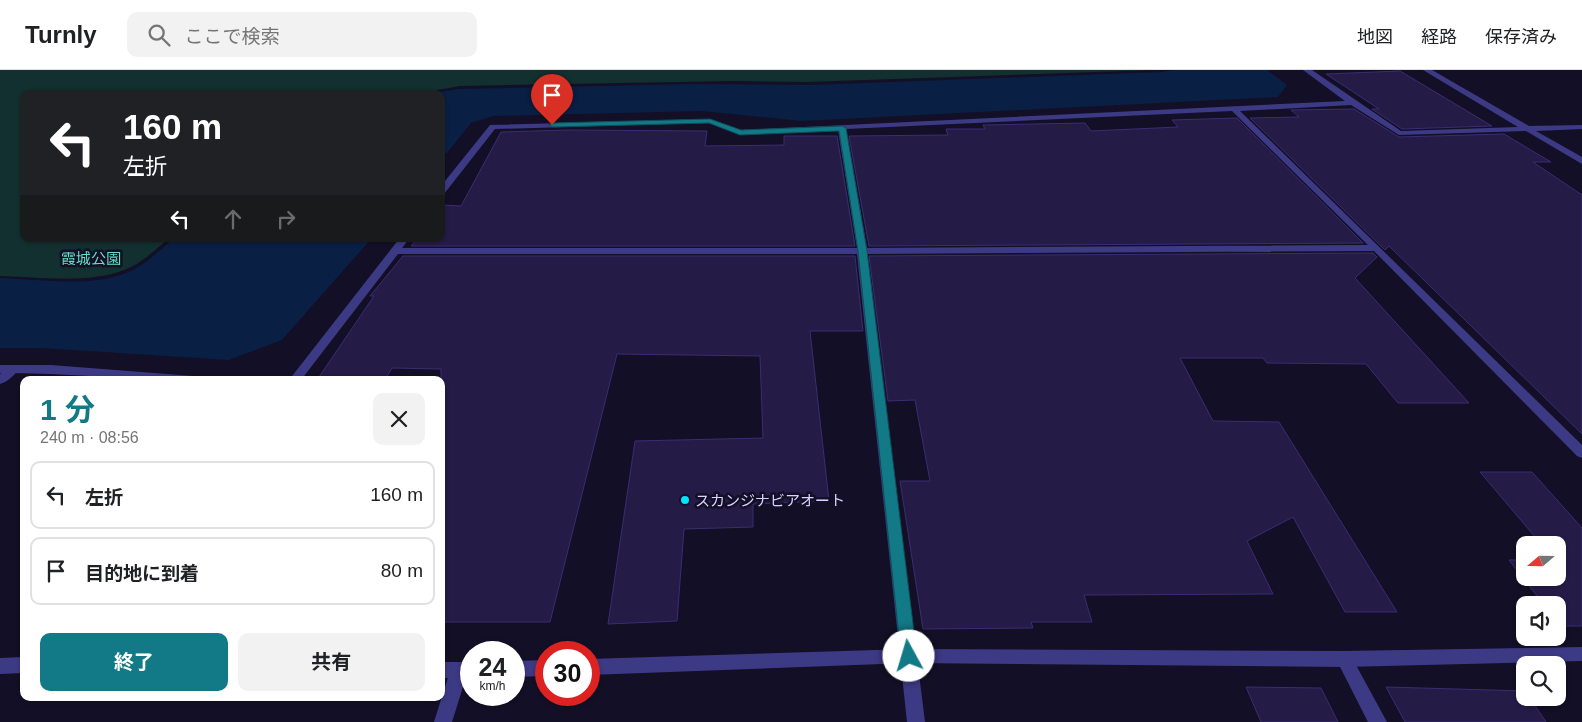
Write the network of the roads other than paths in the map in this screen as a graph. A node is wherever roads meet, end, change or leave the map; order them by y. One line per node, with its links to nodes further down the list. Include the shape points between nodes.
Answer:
1 (1307, 70): 3 (street)
2 (1427, 70): 7 (street)
3 (1353, 102): 4 (street); 7 (street, via 1399,133)
4 (1233, 108): 6 (street); 11 (street)
5 (1582, 127): 7 (street)
6 (842, 128): 9 (street, via 740,132 710,121 494,127); 13 (street)
7 (1526, 129): 8 (street)
8 (1582, 160)
9 (445, 187)
10 (402, 242): 12 (street)
11 (1376, 248): 13 (street); 18 (street)
12 (394, 251): 13 (street); 16 (street)
13 (862, 251): 20 (street)
14 (6, 369): 15 (street); 17 (street)
15 (141, 376)
16 (298, 376)
17 (0, 380)
18 (1582, 453)
19 (1582, 654): 21 (street)
20 (909, 656): 21 (street); 24 (street); 27 (street)
21 (1344, 659): 28 (street)
22 (20, 665): 23 (street)
23 (0, 666)
24 (600, 666)
25 (457, 671): 26 (street)
26 (443, 722)
27 (916, 722)
28 (1378, 722)

